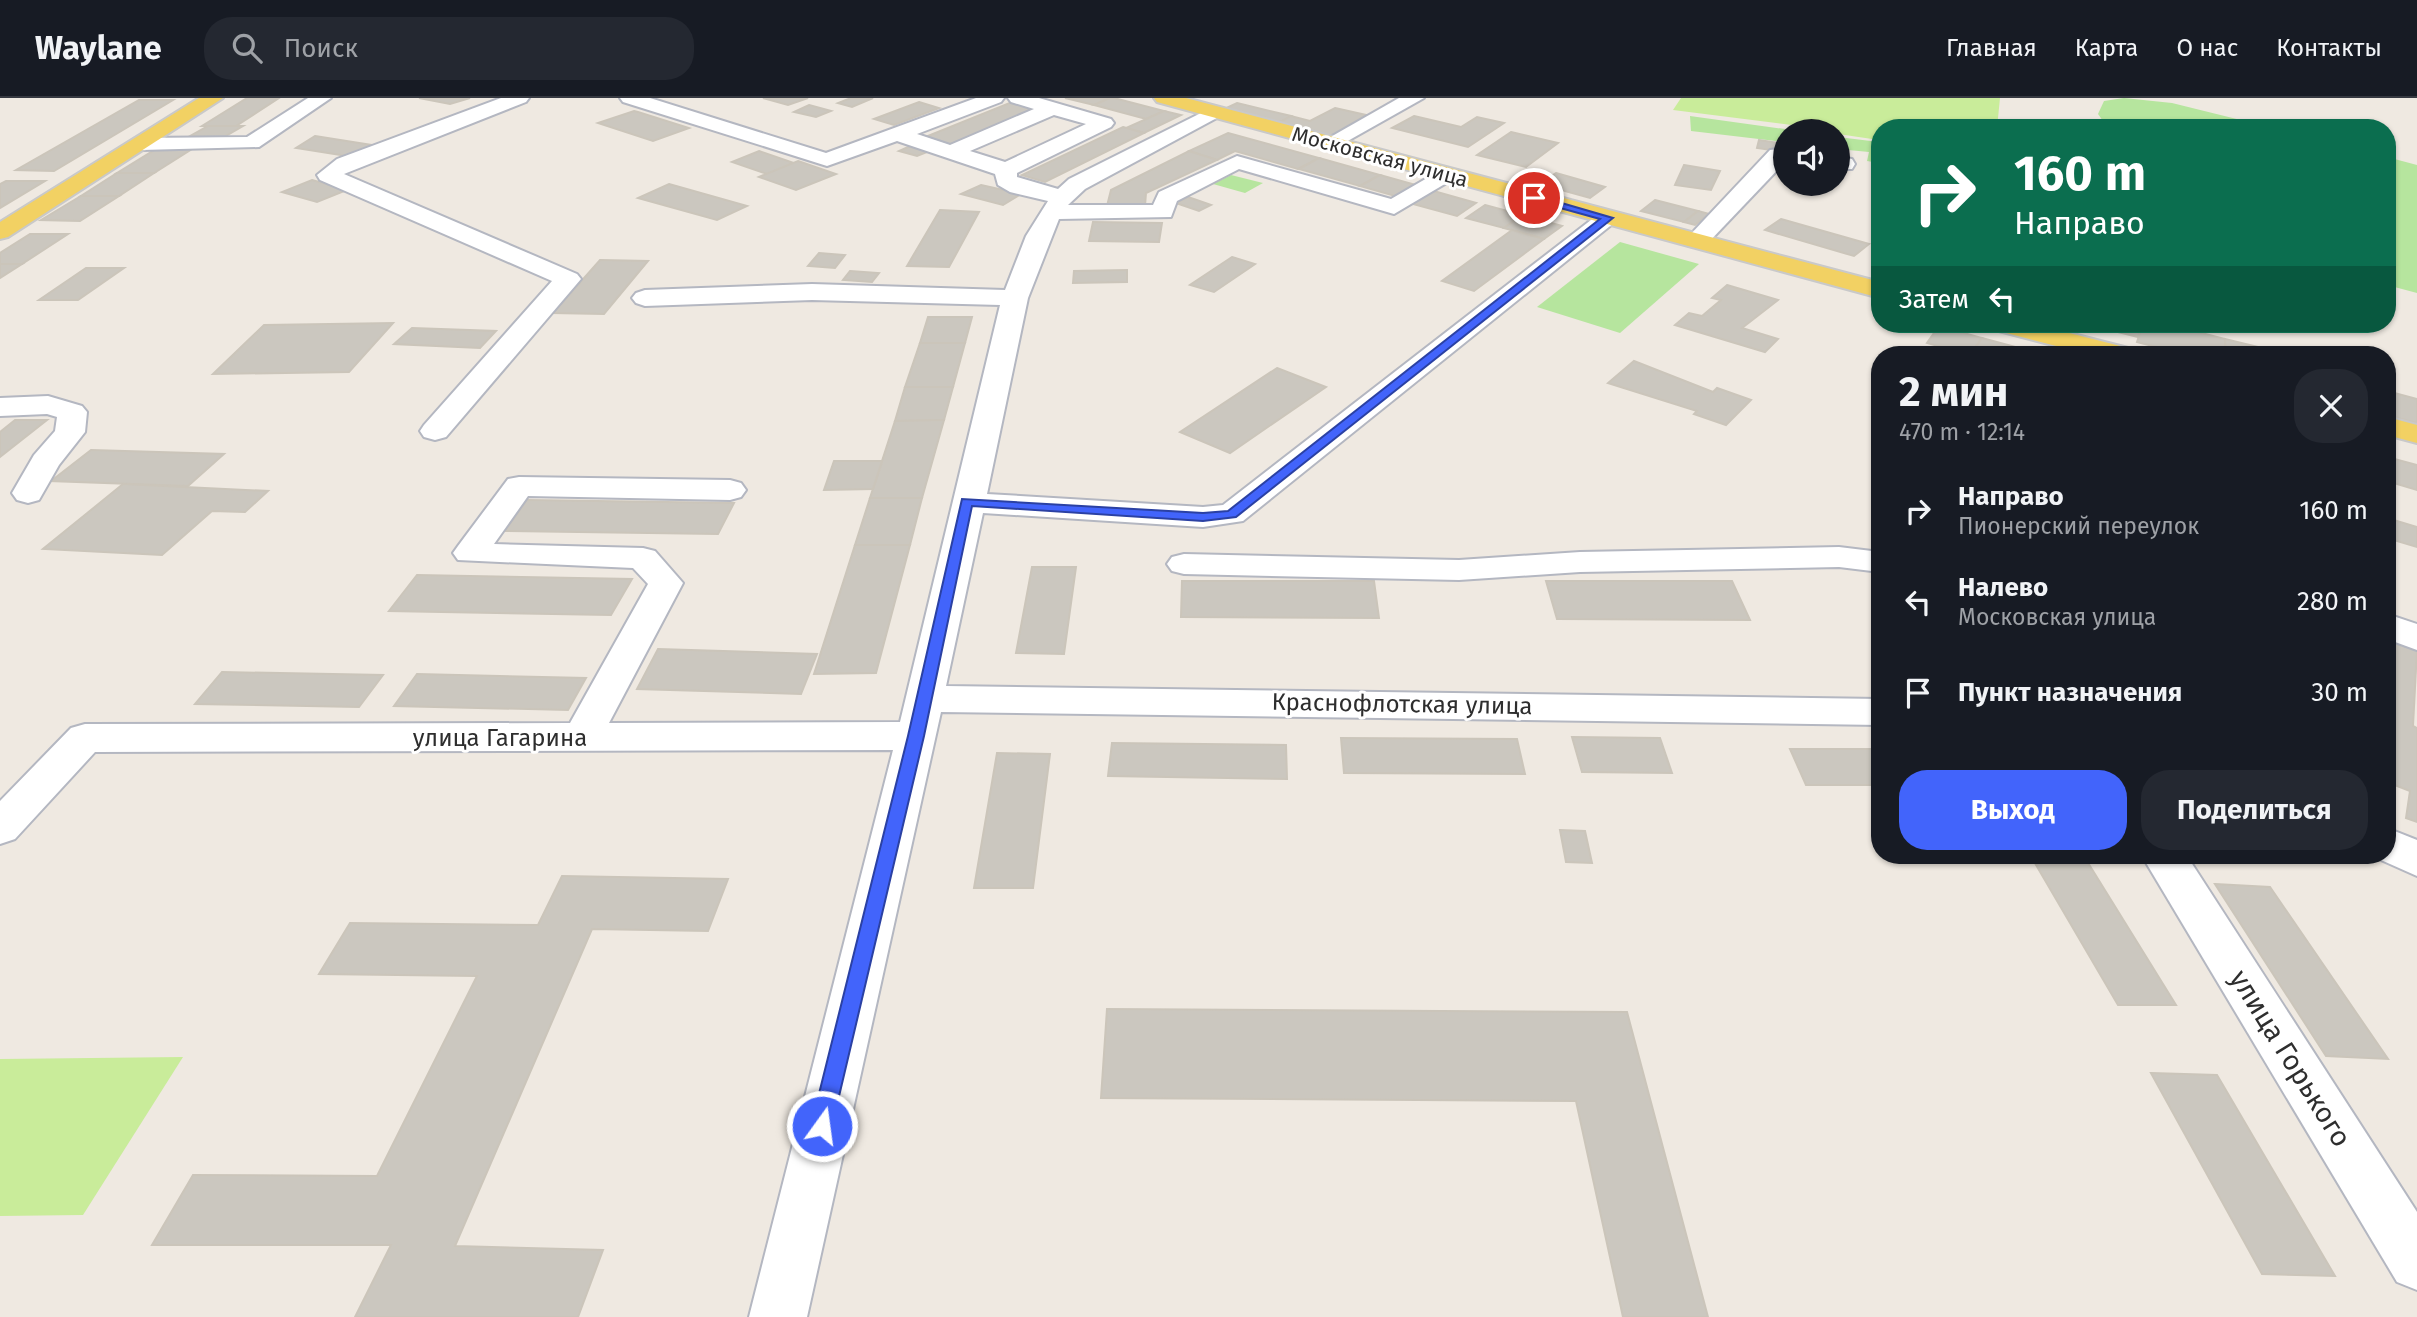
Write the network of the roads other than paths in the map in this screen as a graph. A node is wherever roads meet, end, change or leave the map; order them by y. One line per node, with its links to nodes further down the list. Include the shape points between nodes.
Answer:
1 (214, 98): 13 (main road)
2 (321, 98): 13 (street, via 253,143)
3 (519, 98): 31 (street, via 345,164 328,175 568,279)
4 (630, 98): 11 (street, via 827,160)
5 (994, 98): 11 (street)
6 (1018, 98): 9 (street)
7 (1164, 98): 10 (main road, Московская улица)
8 (1414, 98): 12 (street)
9 (1052, 108): 14 (street); 16 (street, via 1104,123)
10 (1216, 113): 12 (main road, Московская улица); 18 (street, via 1077,184)
11 (897, 134): 14 (street)
12 (1330, 143): 17 (main road, Московская улица)
13 (141, 144): 22 (main road)
14 (953, 151): 16 (street)
15 (1773, 160): 23 (street)
16 (1006, 170): 18 (street, via 1006,180)
17 (1449, 175): 19 (street); 21 (main road, Московская улица)
18 (1055, 204): 19 (street, via 1163,212 1167,197 1237,162); 25 (street)
19 (1394, 206): 20 (street)
20 (1420, 214)
21 (1608, 218): 23 (main road, Московская улица); 35 (street, via 1232,514 1203,517)
22 (0, 232)
23 (1697, 241): 24 (main road, Московская улица)
24 (1871, 284)
25 (1015, 298): 26 (street, via 812,292); 35 (street)
26 (645, 299)
27 (2038, 333): 28 (main road)
28 (2088, 346)
29 (0, 407): 34 (street, via 48,405 72,412 70,432 45,461)
30 (2396, 428): 32 (main road)
31 (435, 430)
32 (2417, 434)
33 (730, 490): 43 (street, via 519,486 470,553 643,558 666,583)
34 (28, 493)
35 (967, 502): 40 (street)
36 (1871, 561): 37 (street, via 1839,557 1580,562 1459,570)
37 (1184, 564)
38 (2396, 629): 39 (street)
39 (2417, 638)
40 (925, 699): 41 (street, Краснофлотская улица); 42 (street)
41 (1871, 712)
42 (916, 736): 43 (street, улица Гагарина); 49 (street)
43 (581, 738): 44 (street, улица Гагарина, via 85,738)
44 (0, 828)
45 (2396, 848): 46 (street)
46 (2417, 859)
47 (2169, 864): 48 (street, улица Горького)
48 (2417, 1262)
49 (778, 1317)

